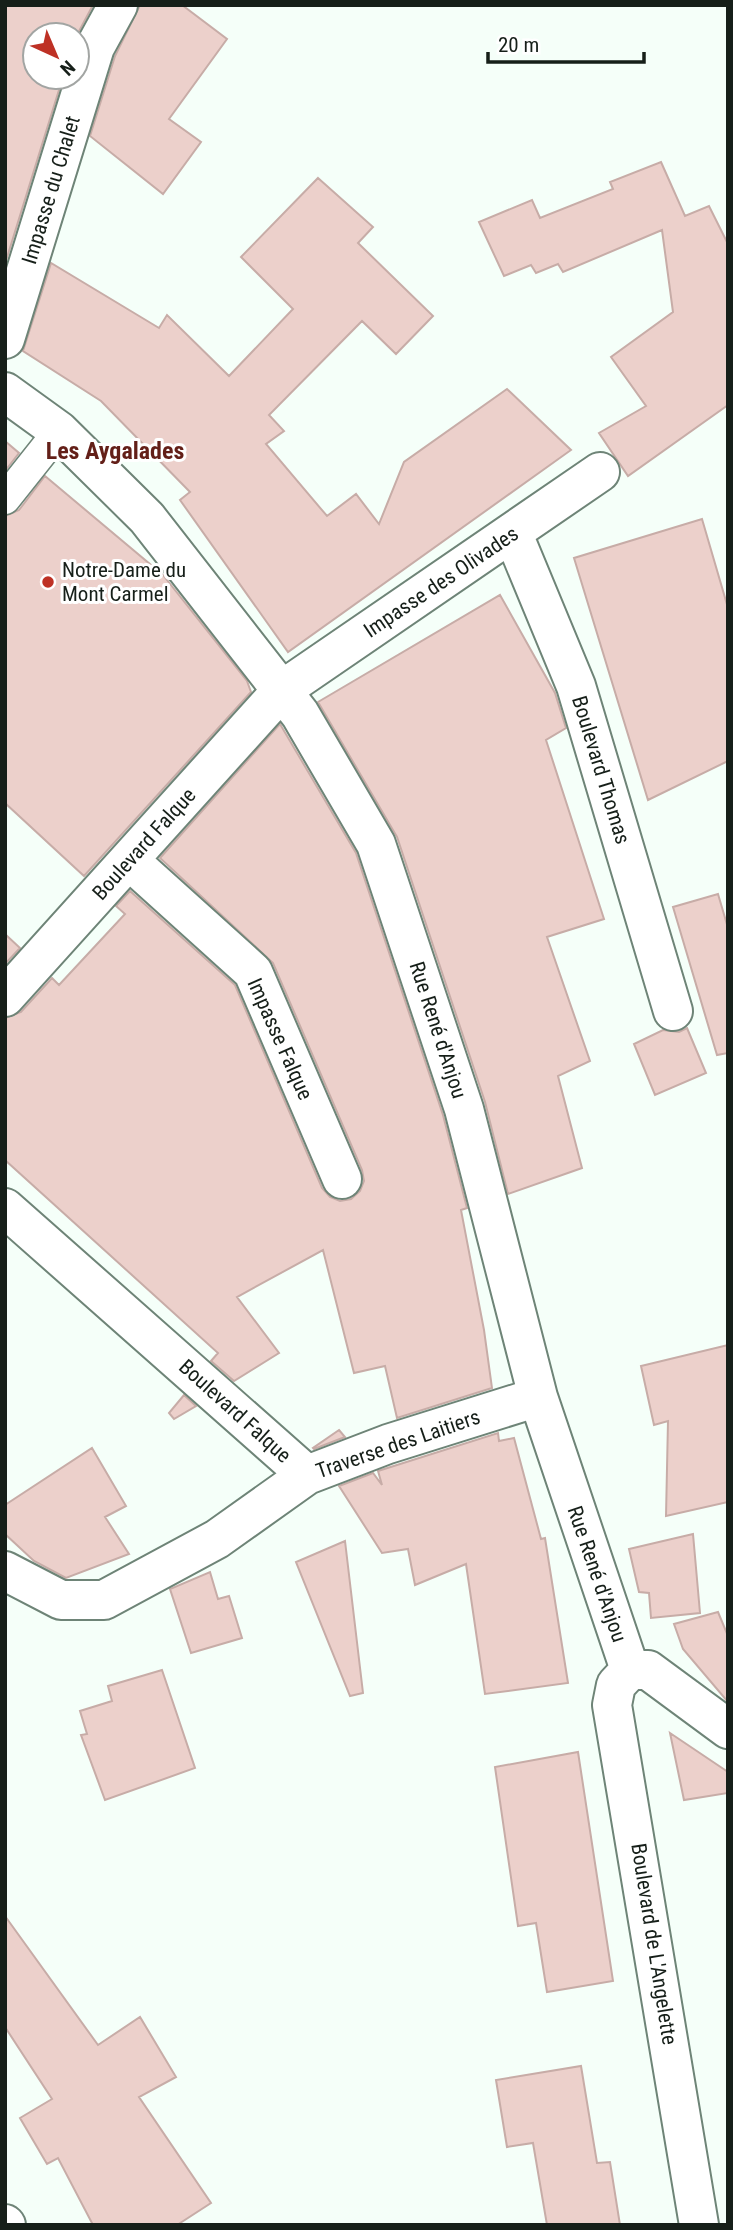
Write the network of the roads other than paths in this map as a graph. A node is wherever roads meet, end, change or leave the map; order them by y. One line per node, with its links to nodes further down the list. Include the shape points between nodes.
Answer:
1 (118, 5): 2 (street, Impasse du Chalet, via 95,47)
2 (5, 339)
3 (5, 392): 4 (street, Rue René d'Anjou)
4 (59, 431): 6 (lane); 8 (street, Rue René d'Anjou, via 147,518)
5 (600, 472): 7 (street, Impasse des Olivades)
6 (5, 499)
7 (513, 534): 8 (street, Impasse des Olivades); 11 (street, Boulevard Thomas, via 576,686)
8 (282, 690): 9 (street, Boulevard Falque); 14 (street, Rue René d'Anjou, via 376,844 464,1109)
9 (130, 861): 10 (street, Boulevard Falque); 12 (street, Impasse Falque, via 253,972)
10 (5, 997)
11 (673, 1011)
12 (342, 1179)
13 (5, 1208): 15 (street, Boulevard Falque)
14 (538, 1397): 15 (street, Traverse des Laitiers); 17 (street, Rue René d'Anjou)
15 (307, 1475): 16 (street, Traverse des Laitiers, via 217,1539 104,1600 61,1600)
16 (5, 1571)
17 (630, 1670): 18 (street, Rue René d'Anjou, via 648,1670); 19 (street, Boulevard de L'Angelette, via 616,1685 612,1704)
18 (728, 1729)
19 (699, 2225)

